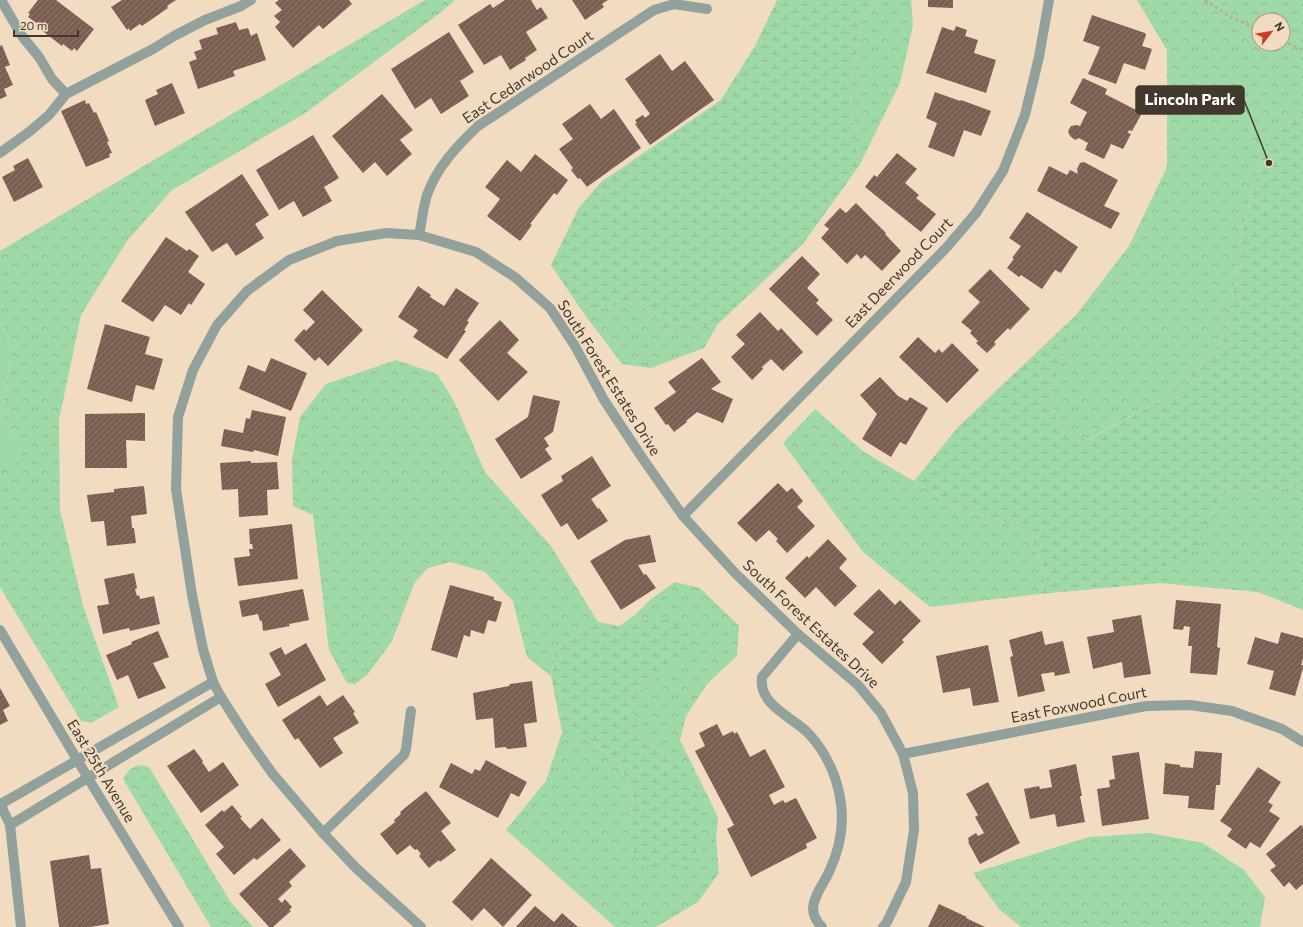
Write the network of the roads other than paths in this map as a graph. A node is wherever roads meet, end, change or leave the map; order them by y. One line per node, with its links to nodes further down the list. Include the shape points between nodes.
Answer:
1 (1, 0): 5 (street, via 22,36 52,79)
2 (251, 0): 5 (street, via 205,20)
3 (1049, 0): 8 (street, East Deerwood Court, via 1025,115 1003,171 976,213 947,247)
4 (706, 9): 7 (street, East Cedarwood Court, via 674,4 654,10 478,126 460,143 438,171 427,196)
5 (66, 94): 6 (street, via 49,115)
6 (0, 153)
7 (419, 235): 8 (street, South Forest Estates Drive, via 476,252 516,278 550,308 604,400); 11 (street, South Forest Estates Drive, via 386,233 337,240 289,260 247,291 217,325 193,370 178,417 176,489 192,595 203,649)
8 (682, 516): 10 (street, South Forest Estates Drive, via 735,573)
9 (0, 630): 16 (street, East 25th Avenue)
10 (798, 634): 15 (street, South Forest Estates Drive, via 858,685 880,713); 24 (street, via 762,677 762,683 772,704 810,734 821,750 829,763 841,803 841,838 830,871 813,907)
11 (214, 682): 12 (street, South Forest Estates Drive); 16 (street)
12 (221, 698): 17 (street); 20 (street, South Forest Estates Drive, via 272,773)
13 (411, 711): 20 (street, via 404,754)
14 (1303, 742): 15 (street, East Foxwood Court, via 1282,728 1232,710 1190,704 1146,706)
15 (903, 754): 25 (street, South Forest Estates Drive, via 913,793 914,830 906,882)
16 (77, 761): 17 (street, East 25th Avenue); 18 (street)
17 (88, 778): 19 (street); 22 (street, East 25th Avenue)
18 (0, 804): 19 (street)
19 (10, 825): 21 (street)
20 (323, 833): 23 (street, South Forest Estates Drive, via 356,868)
21 (21, 927)
22 (179, 927)
23 (421, 927)
24 (822, 927)
25 (883, 927)

